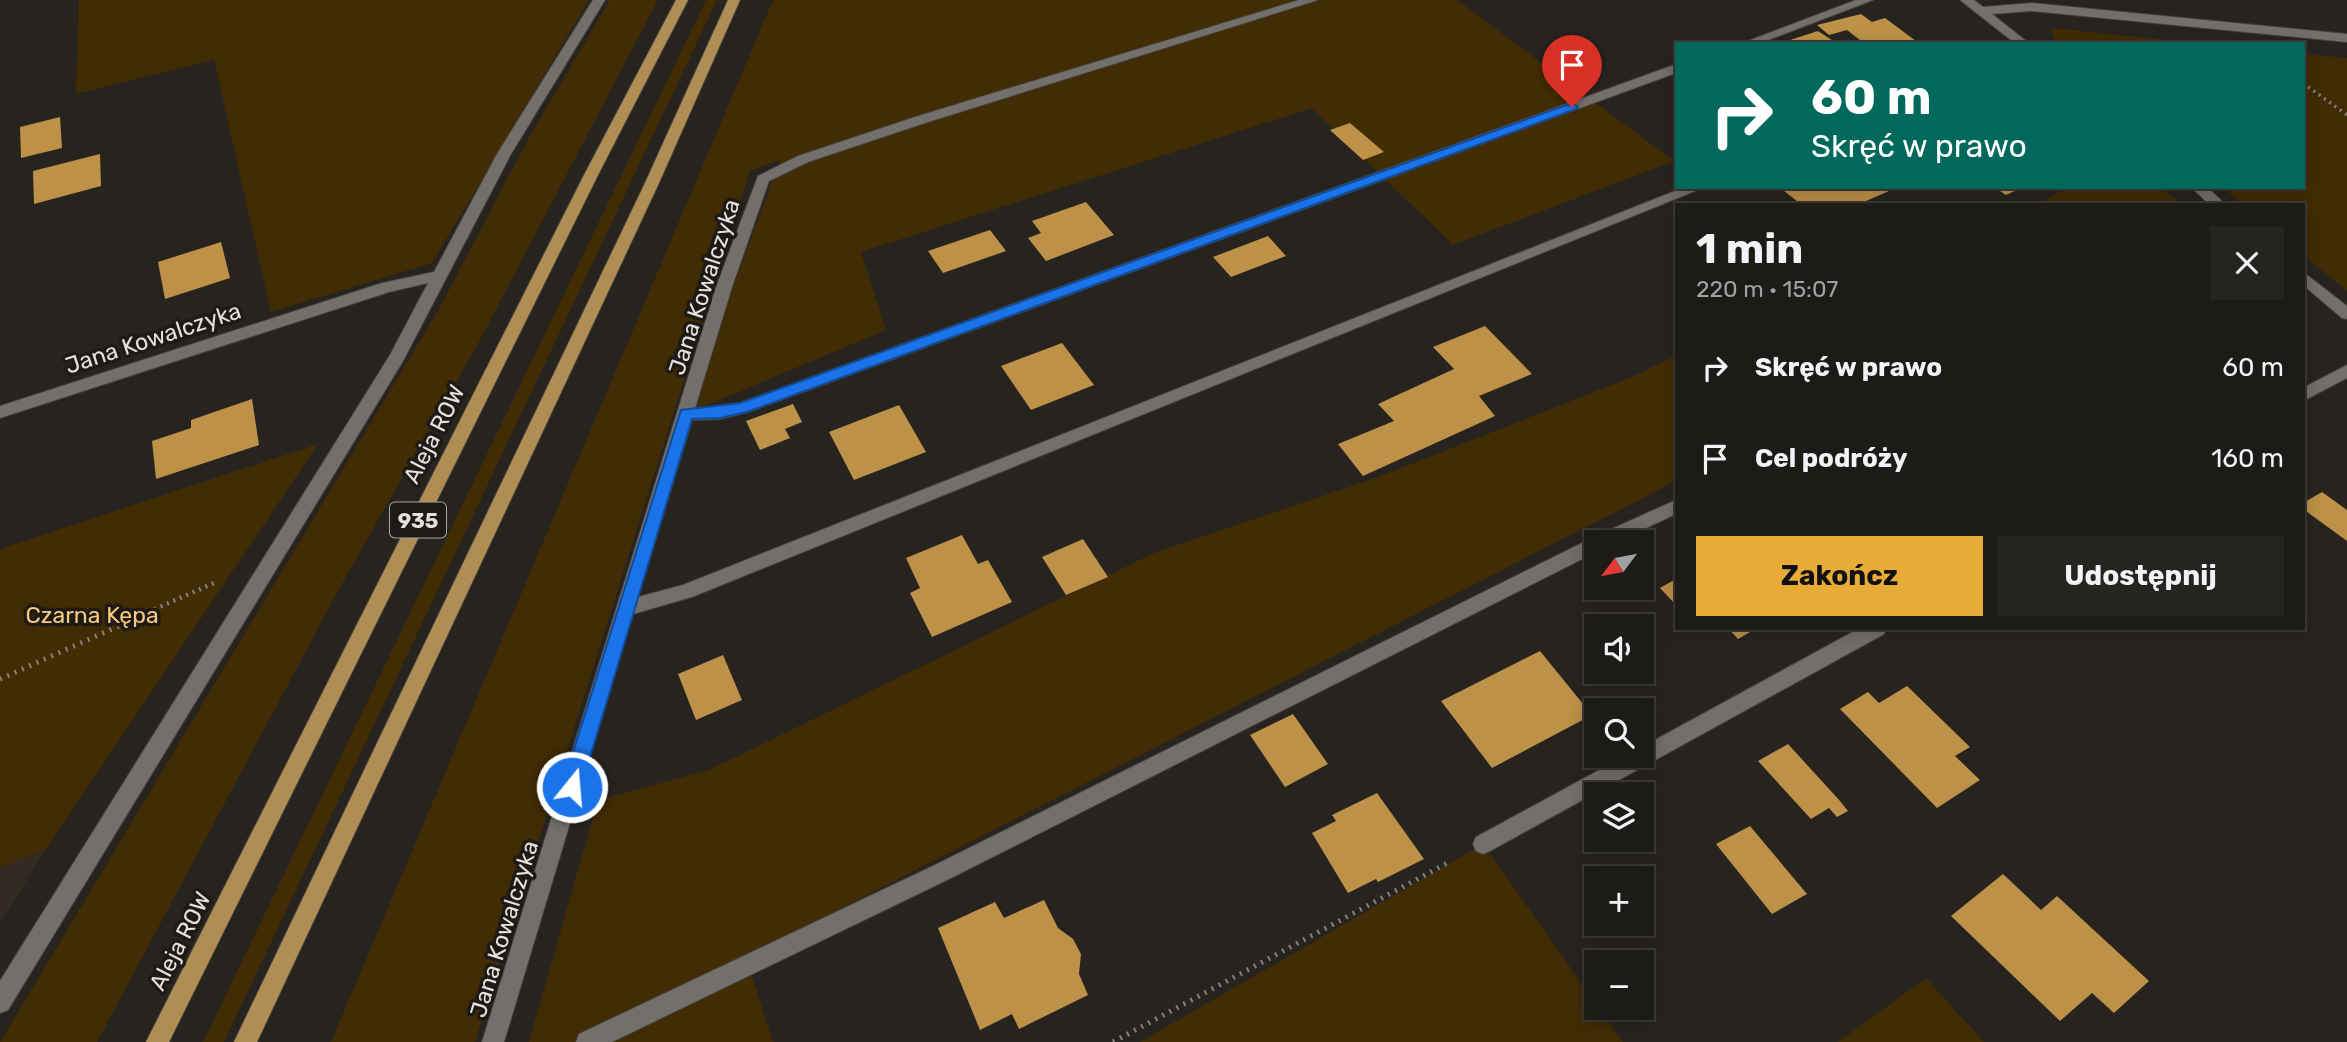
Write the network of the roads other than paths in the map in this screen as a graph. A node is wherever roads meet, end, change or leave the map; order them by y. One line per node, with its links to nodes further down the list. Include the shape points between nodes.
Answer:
1 (599, 0): 15 (street, via 504,154)
2 (682, 0): 29 (main road, Aleja ROW / 935)
3 (734, 0): 30 (main road, 935, via 652,183)
4 (1312, 0): 21 (street, Jana Kowalczyka, via 920,120 803,159 763,179)
5 (1867, 0): 9 (street)
6 (1966, 0): 7 (street)
7 (1982, 11): 8 (street, via 2032,7); 10 (street)
8 (2347, 38)
9 (1752, 42)
10 (2021, 42)
11 (1675, 69): 21 (street, via 742,408)
12 (1693, 189): 25 (street, via 686,592)
13 (2200, 189): 14 (street)
14 (2217, 203)
15 (440, 276): 20 (street, Jana Kowalczyka, via 387,286); 28 (street, via 397,357)
16 (2305, 278): 17 (street)
17 (2347, 314)
18 (2347, 371): 19 (street)
19 (2305, 394)
20 (0, 412)
21 (686, 414): 25 (street, Jana Kowalczyka)
22 (1675, 507): 23 (street)
23 (1626, 530)
24 (1584, 550): 32 (street, via 1027,830)
25 (627, 608): 31 (street, Jana Kowalczyka)
26 (1873, 630): 27 (street)
27 (1483, 844)
28 (0, 1002)
29 (157, 1042)
30 (245, 1042)
31 (493, 1042)
32 (587, 1042)

